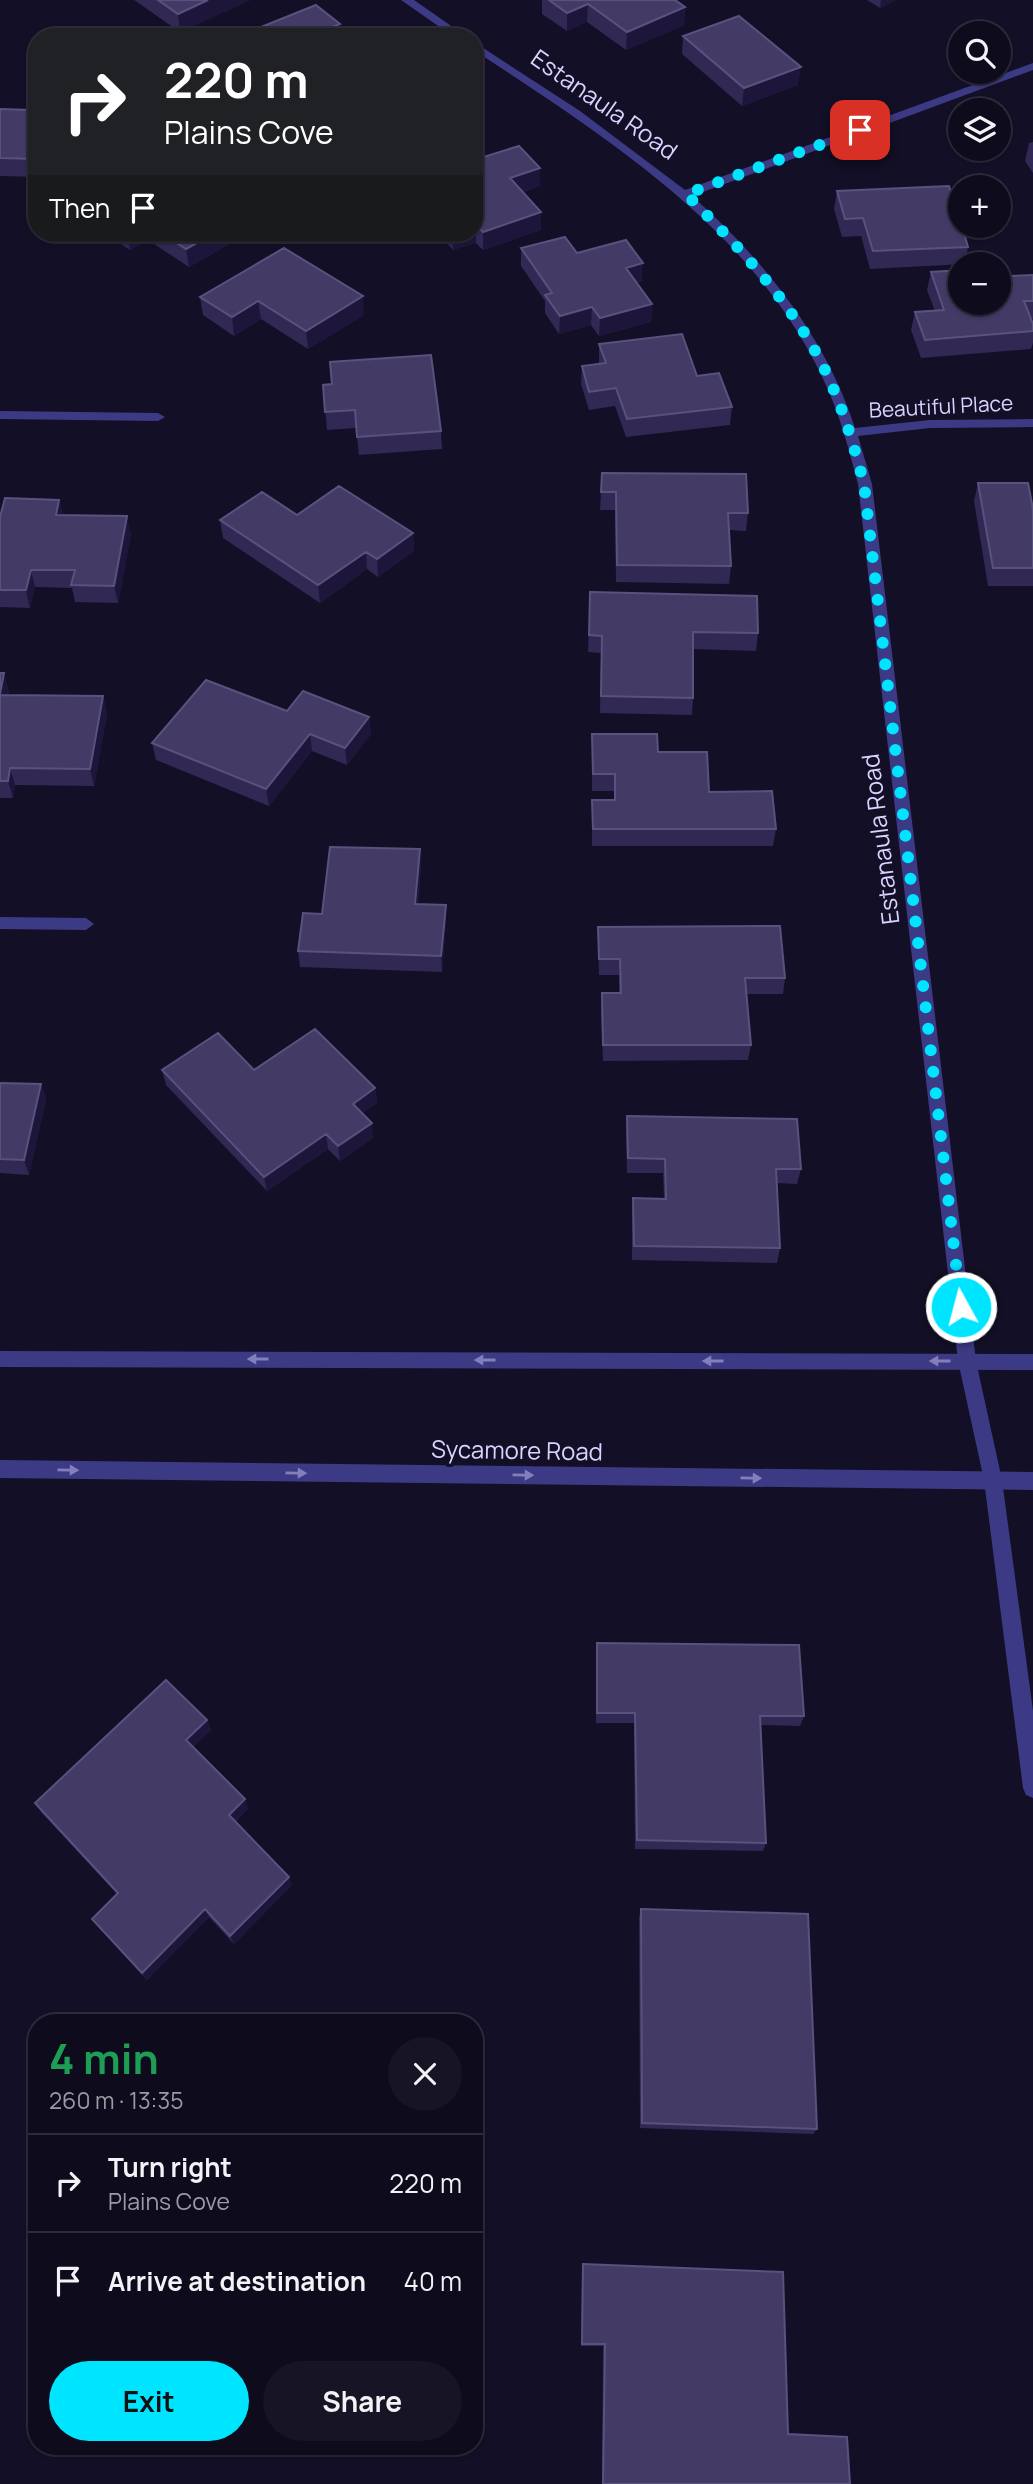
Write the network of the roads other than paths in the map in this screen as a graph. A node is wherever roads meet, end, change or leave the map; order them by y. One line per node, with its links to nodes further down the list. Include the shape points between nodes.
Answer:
1 (407, 0): 2 (street)
2 (449, 28)
3 (483, 51): 5 (street, Estanaula Road, via 643,159)
4 (1033, 66): 5 (street)
5 (686, 194): 9 (street, Estanaula Road, via 738,245 801,329 825,370)
6 (0, 415): 7 (street)
7 (158, 417)
8 (1033, 424): 9 (street, Beautiful Place, via 930,424)
9 (850, 433): 13 (street, Estanaula Road, via 866,498)
10 (0, 923): 11 (street)
11 (86, 924)
12 (0, 1359): 13 (street, one-way to 12)
13 (967, 1361): 14 (street); 16 (street, Estanaula Road)
14 (1033, 1362)
15 (0, 1469): 16 (street, Sycamore Road, one-way to 16)
16 (993, 1480): 17 (street, Sycamore Road); 18 (street, Estanaula Road)
17 (1033, 1481)
18 (1033, 1788)

